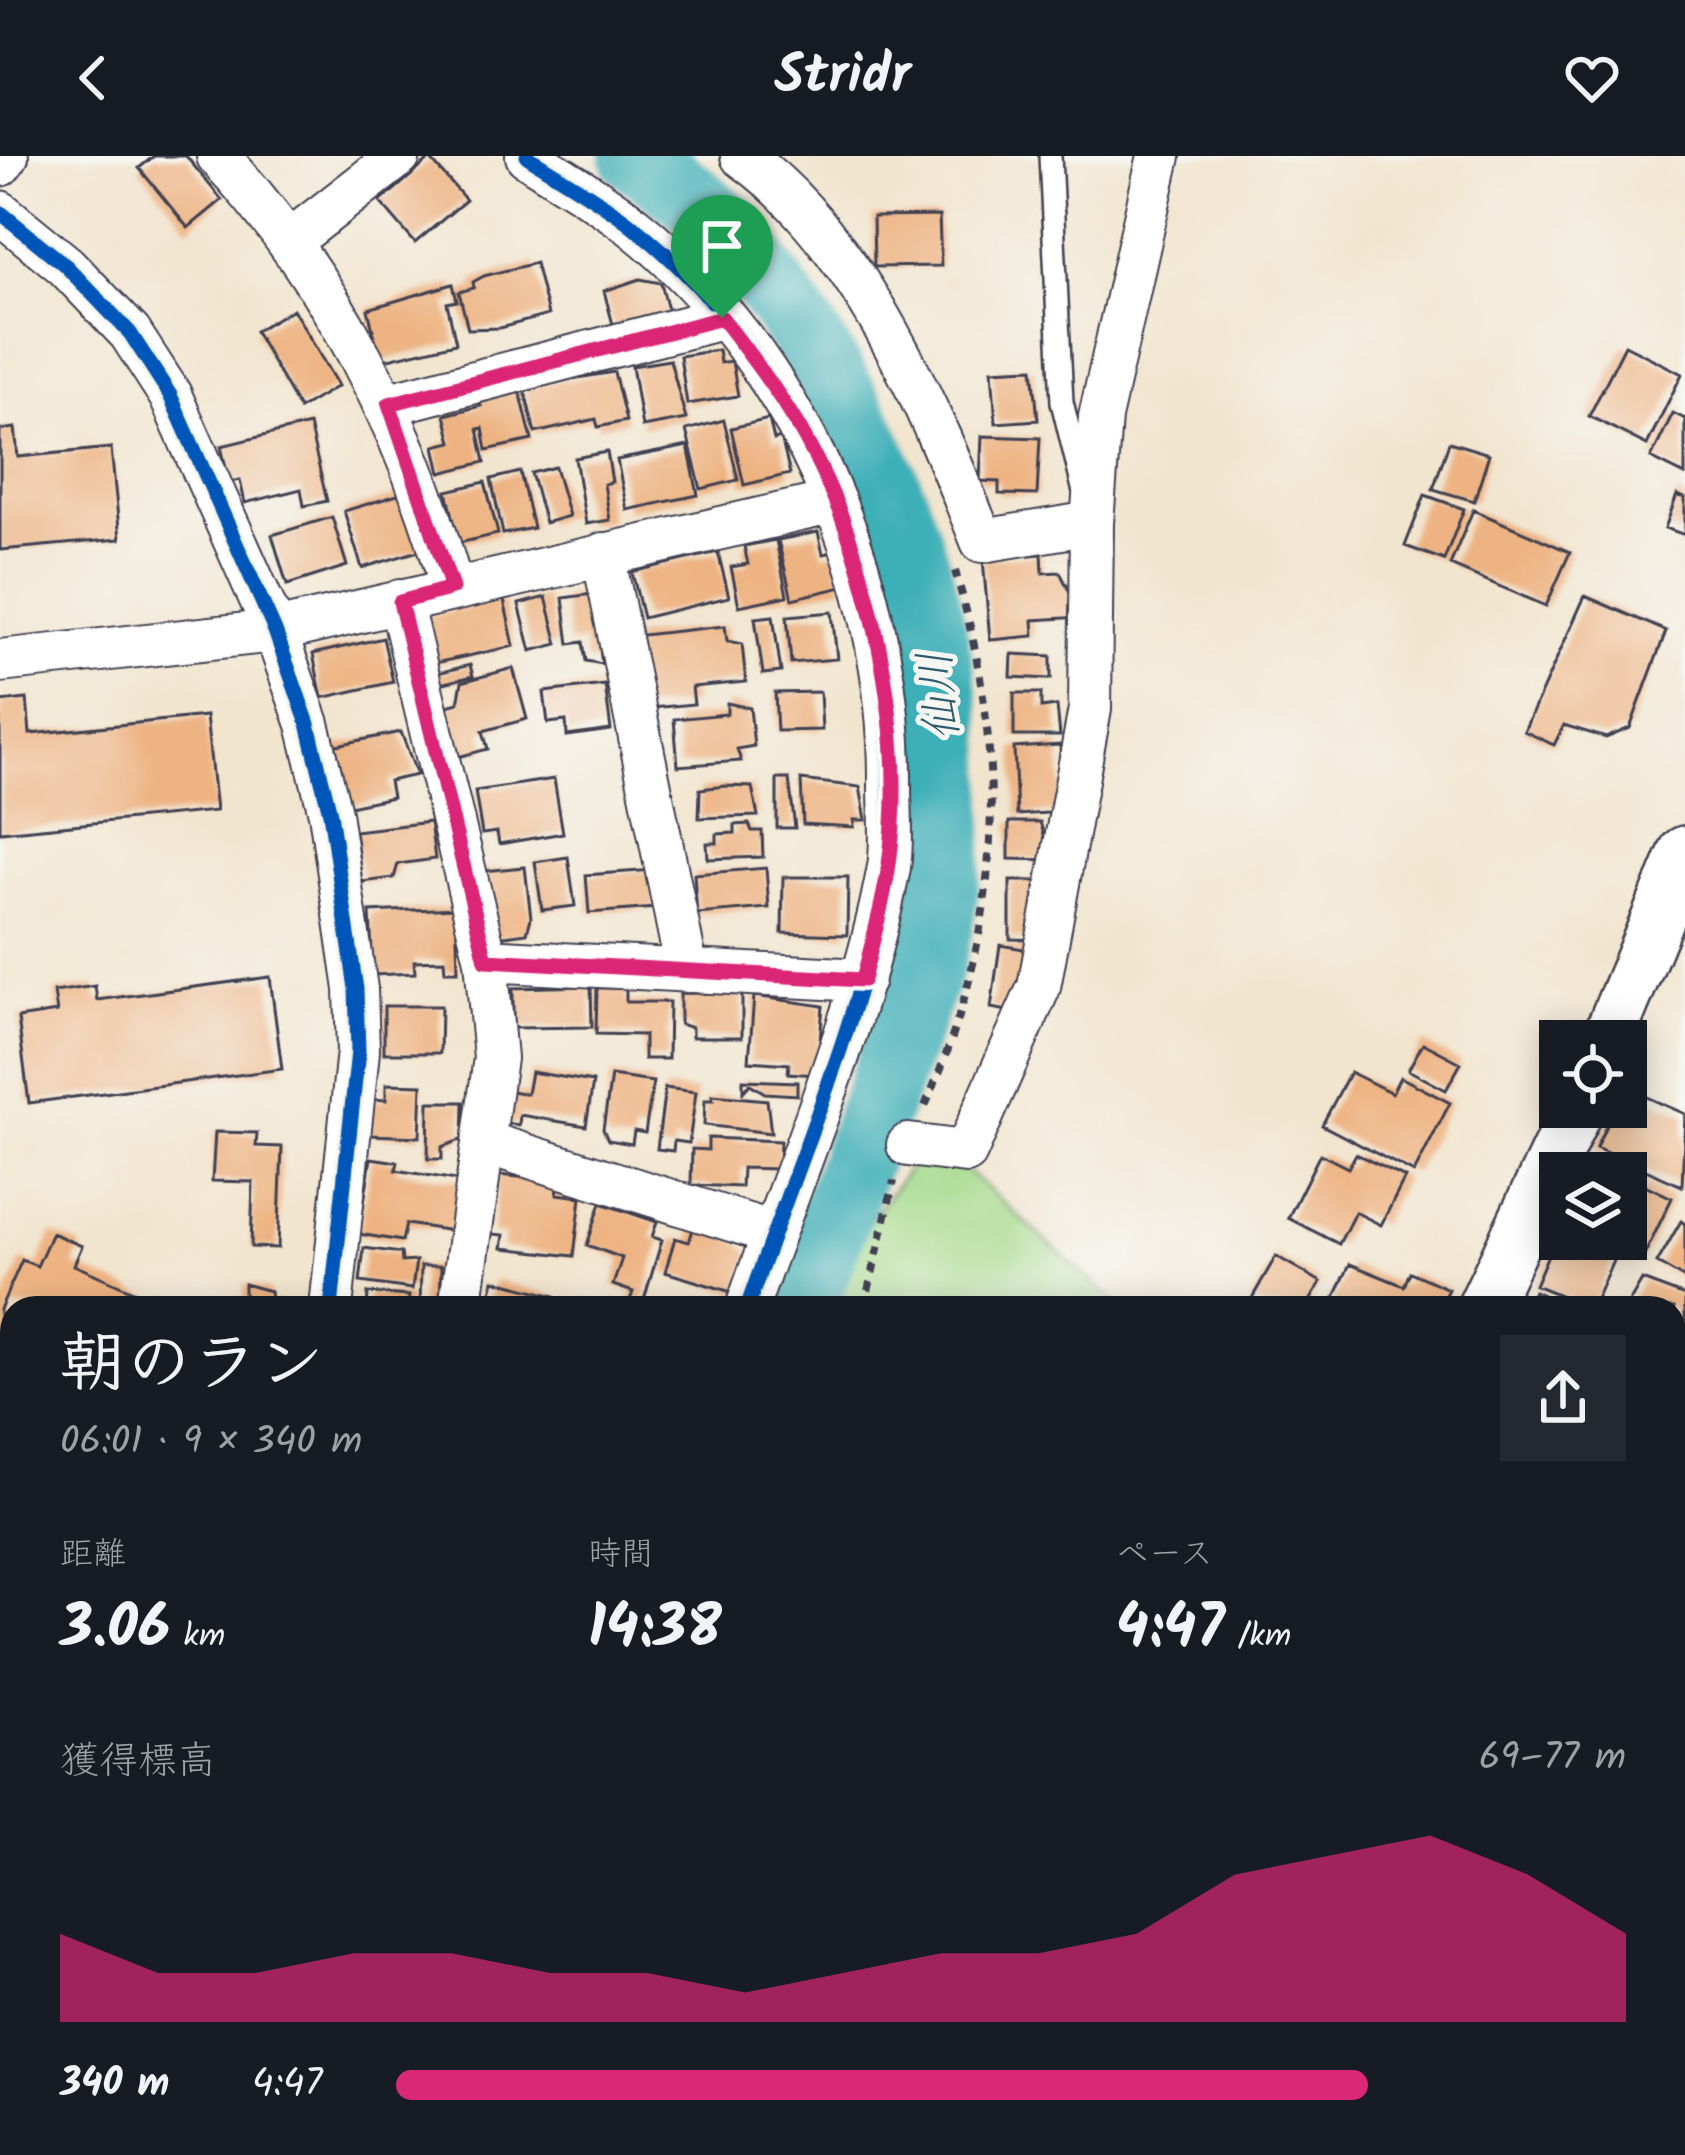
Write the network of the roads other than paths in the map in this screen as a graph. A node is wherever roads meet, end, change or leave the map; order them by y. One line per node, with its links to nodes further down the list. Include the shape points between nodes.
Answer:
1 (7, 156): 8 (street)
2 (218, 156): 10 (street)
3 (399, 156): 10 (street)
4 (526, 156): 11 (street, via 634,227)
5 (742, 156): 14 (street, via 827,237 925,396 982,541)
6 (1050, 156): 14 (lane, via 1062,402)
7 (1159, 156): 14 (street, via 1100,417)
8 (0, 165)
9 (0, 212): 18 (street, via 130,333 170,394)
10 (290, 241): 12 (street)
11 (722, 318): 12 (street); 13 (street, via 805,438)
12 (389, 404): 16 (street)
13 (834, 502): 15 (street); 23 (street, via 875,624 891,736 890,862)
14 (1093, 523): 27 (street, via 1090,709 1039,987 966,1152)
15 (603, 554): 16 (street); 22 (street)
16 (452, 588): 17 (street)
17 (400, 602): 18 (street); 21 (street)
18 (275, 631): 19 (street); 29 (street, via 330,813 356,989 358,1051)
19 (0, 661)
20 (1685, 852): 24 (street)
21 (486, 960): 22 (street); 26 (street, via 495,1058)
22 (687, 971): 23 (street)
23 (863, 980): 28 (street)
24 (1616, 1020)
25 (1569, 1128): 32 (street)
26 (486, 1143): 28 (street); 30 (street)
27 (908, 1145)
28 (773, 1233): 31 (street)
29 (332, 1296)
30 (462, 1296)
31 (751, 1296)
32 (1489, 1296)

